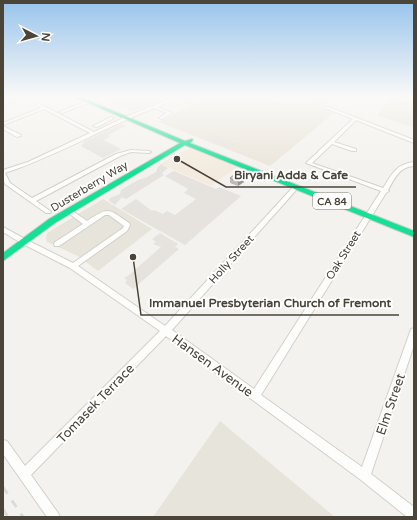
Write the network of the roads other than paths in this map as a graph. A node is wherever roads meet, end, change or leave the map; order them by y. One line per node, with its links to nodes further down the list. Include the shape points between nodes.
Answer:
1 (70, 121): 10 (street)
2 (120, 121): 7 (street)
3 (139, 121): 12 (main road, CA 84)
4 (353, 121): 13 (street)
5 (361, 121): 14 (street)
6 (105, 122): 7 (street); 8 (street)
7 (112, 125): 10 (street)
8 (95, 126)
9 (3, 127): 11 (street)
10 (93, 133): 18 (street)
11 (19, 136)
12 (188, 142): 19 (main road, CA 84); 22 (main road, Dusterberry Way); 24 (main road, CA 84)
13 (331, 142): 15 (street); 20 (street, via 309,164)
14 (414, 142)
15 (354, 150)
16 (149, 152): 21 (street, via 131,151 118,155)
17 (414, 164): 20 (street, Oak Street, via 405,165 397,171)
18 (3, 173): 21 (street, via 8,184)
19 (296, 187): 24 (main road, CA 84); 33 (street, Holly Street)
20 (386, 191): 24 (street, Oak Street)
21 (32, 201): 23 (street)
22 (69, 211): 25 (street); 29 (main road, Dusterberry Way)
23 (48, 212)
24 (371, 213): 26 (main road, CA 84); 28 (main road, CA 84); 35 (street, Oak Street)
25 (87, 224): 30 (street); 32 (street, via 107,213 127,225)
26 (414, 226)
27 (3, 229): 29 (street, Hansen Avenue)
28 (414, 234)
29 (23, 242): 31 (main road, Dusterberry Way); 32 (street, Hansen Avenue)
30 (57, 244)
31 (3, 258)
32 (74, 266): 33 (street, Hansen Avenue)
33 (166, 330): 35 (street, Hansen Avenue); 37 (street, Tomasek Terrace)
34 (414, 332): 38 (street, Elm Street)
35 (255, 396): 38 (street, Hansen Avenue)
36 (3, 445): 37 (street)
37 (24, 475): 40 (street)
38 (365, 476): 39 (street, Hansen Avenue)
39 (414, 515)
40 (54, 517)

